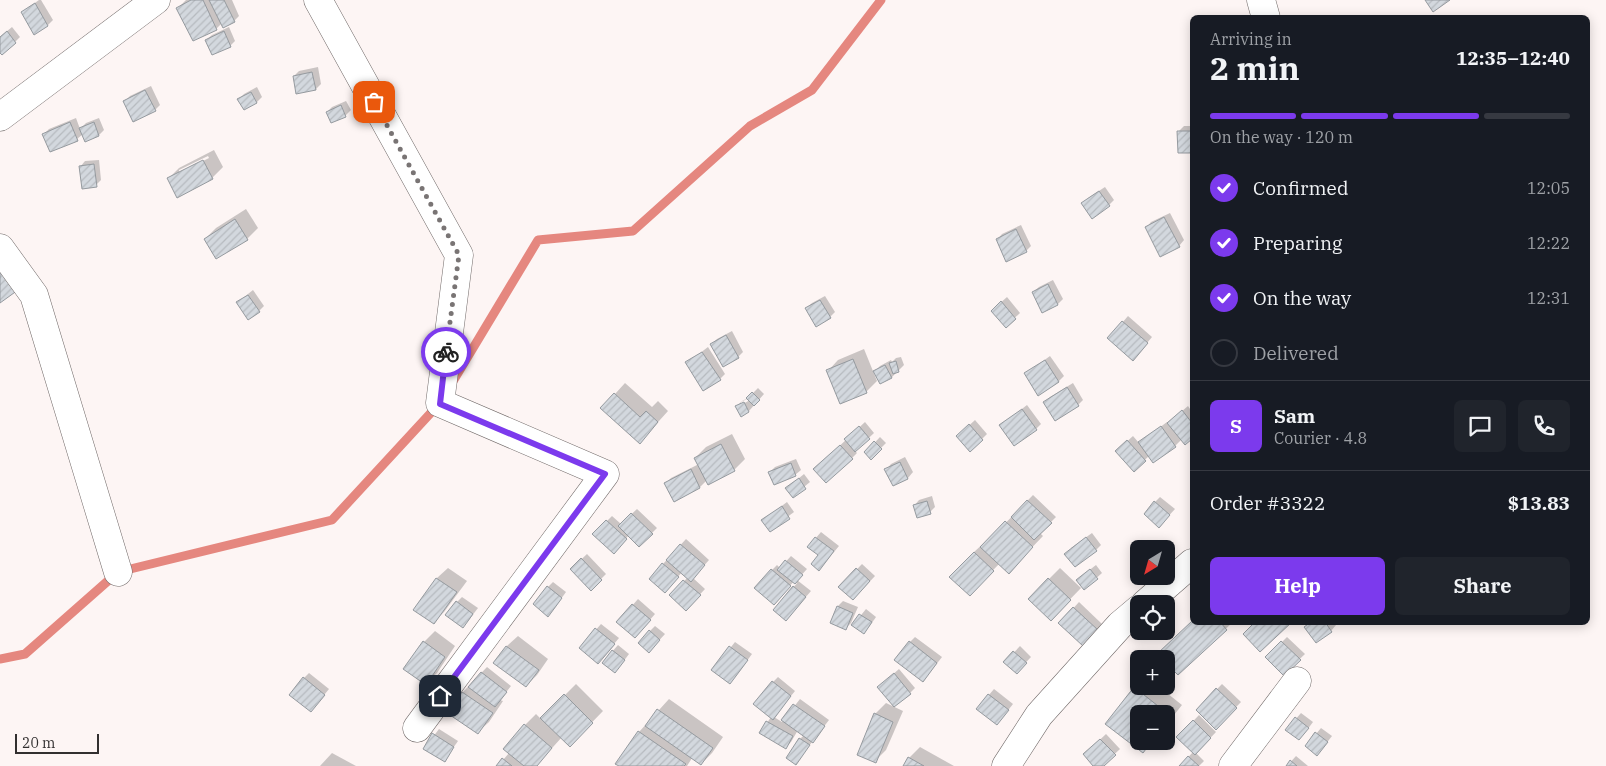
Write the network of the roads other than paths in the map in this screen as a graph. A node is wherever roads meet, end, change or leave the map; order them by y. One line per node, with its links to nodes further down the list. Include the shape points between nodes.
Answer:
1 (156, 0): 5 (street)
2 (318, 0): 12 (street, via 459,255 440,404 605,474)
3 (1261, 0): 4 (street)
4 (1265, 15)
5 (0, 117)
6 (0, 248): 8 (street, via 34,295)
7 (1190, 565): 9 (street)
8 (118, 572)
9 (1155, 595)
10 (1130, 617): 13 (street, via 1039,715)
11 (1297, 681): 14 (street)
12 (417, 728)
13 (1006, 766)
14 (1233, 766)

